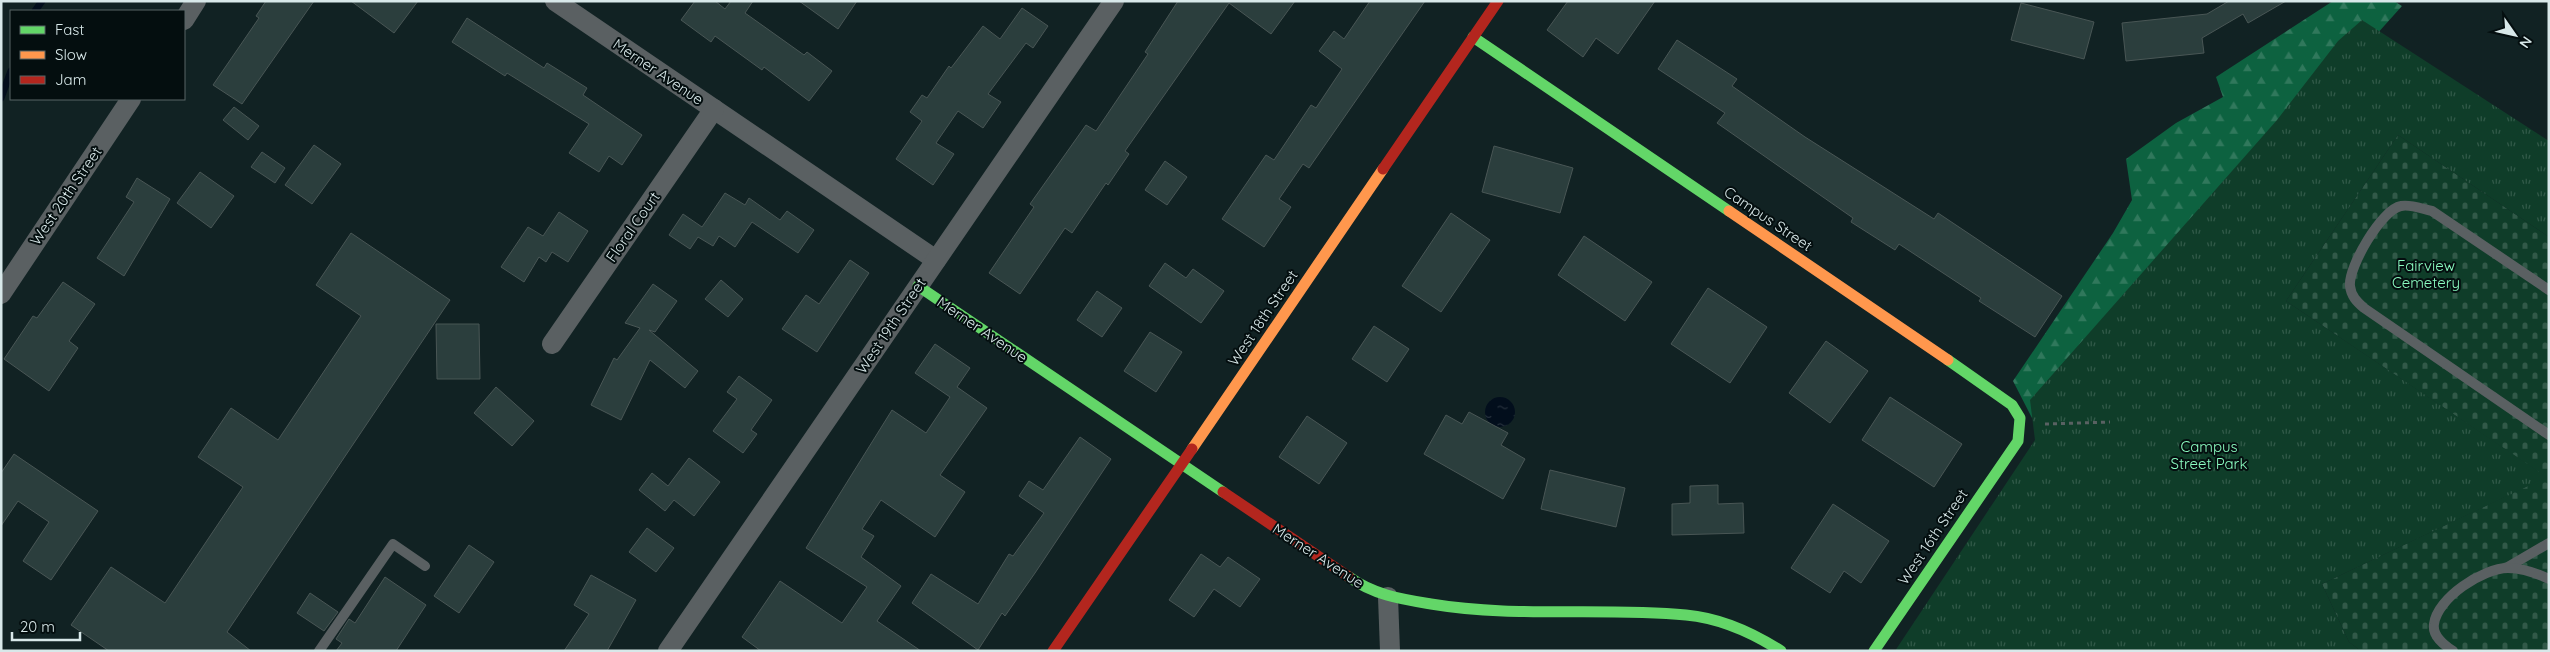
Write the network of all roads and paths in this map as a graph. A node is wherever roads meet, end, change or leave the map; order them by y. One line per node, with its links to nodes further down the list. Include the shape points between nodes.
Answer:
1 (196, 1): 5 (street)
2 (554, 1): 8 (street, Merner Avenue)
3 (1114, 1): 9 (street, West 19th Street)
4 (1498, 1): 6 (street, West 18th Street)
5 (185, 18)
6 (1474, 37): 15 (street, Campus Street, via 2007,400 2018,412); 17 (street, West 18th Street)
7 (130, 100): 12 (street, West 20th Street)
8 (714, 109): 9 (street, Merner Avenue); 13 (street, Floral Court)
9 (936, 260): 10 (street, West 19th Street)
10 (918, 286): 17 (street, Merner Avenue); 24 (street, West 19th Street)
11 (2549, 290): 16 (lane, via 2432,211 2416,207 2400,206 2388,214 2356,259 2350,273 2354,299 2364,308)
12 (1, 294)
13 (552, 344)
14 (2110, 422): 15 (path)
15 (2022, 425): 28 (street, West 16th Street, via 2018,441)
16 (2549, 435)
17 (1181, 464): 22 (street, Merner Avenue, via 1363,587); 25 (street, West 18th Street)
18 (2549, 543): 20 (lane)
19 (425, 566): 23 (lane, via 393,544)
20 (2506, 568): 21 (lane); 29 (lane, via 2466,584 2447,598 2433,624 2441,643)
21 (2549, 579)
22 (1388, 597): 26 (street); 27 (street, Merner Avenue, via 1466,610 1686,615 1717,620 1744,630)
23 (319, 651)
24 (668, 651)
25 (1053, 651)
26 (1390, 651)
27 (1780, 651)
28 (1874, 651)
29 (2453, 651)

